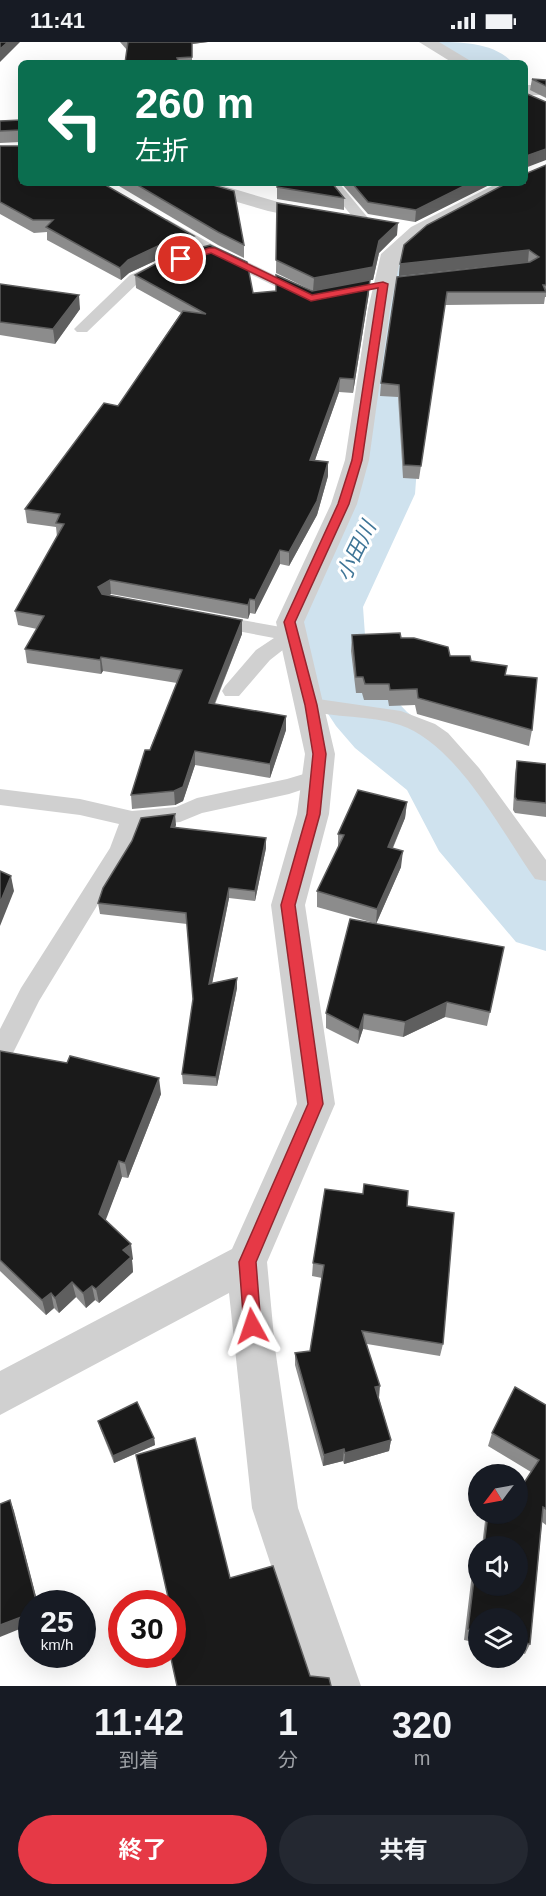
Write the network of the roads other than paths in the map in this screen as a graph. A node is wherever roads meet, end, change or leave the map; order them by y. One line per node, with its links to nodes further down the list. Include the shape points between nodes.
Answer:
1 (427, 42): 2 (street)
2 (460, 60)
3 (528, 90): 4 (street)
4 (546, 90)
5 (528, 97): 6 (street)
6 (546, 108)
7 (203, 186): 11 (street, via 275,207)
8 (334, 186): 11 (lane)
9 (505, 186): 12 (street)
10 (154, 215): 13 (lane)
11 (364, 222): 12 (street)
12 (400, 228): 19 (street, via 391,254 357,460 344,504 290,622)
13 (212, 250): 14 (lane); 16 (lane, via 311,298)
14 (193, 255)
15 (175, 261): 17 (lane, via 135,278)
16 (321, 296)
17 (82, 330)
18 (190, 617): 19 (lane)
19 (292, 635): 20 (lane, via 263,655); 21 (street)
20 (232, 691)
21 (322, 707): 22 (street); 25 (lane, via 388,716 429,730 459,758)
22 (317, 777): 24 (lane, via 197,806 180,814); 27 (street, via 314,814 288,905 316,1104)
23 (0, 796): 24 (lane)
24 (132, 819): 26 (lane, via 120,850 30,995)
25 (543, 873)
26 (0, 1054)
27 (247, 1262): 28 (street); 29 (street, via 275,1508)
28 (0, 1394)
29 (336, 1686)

